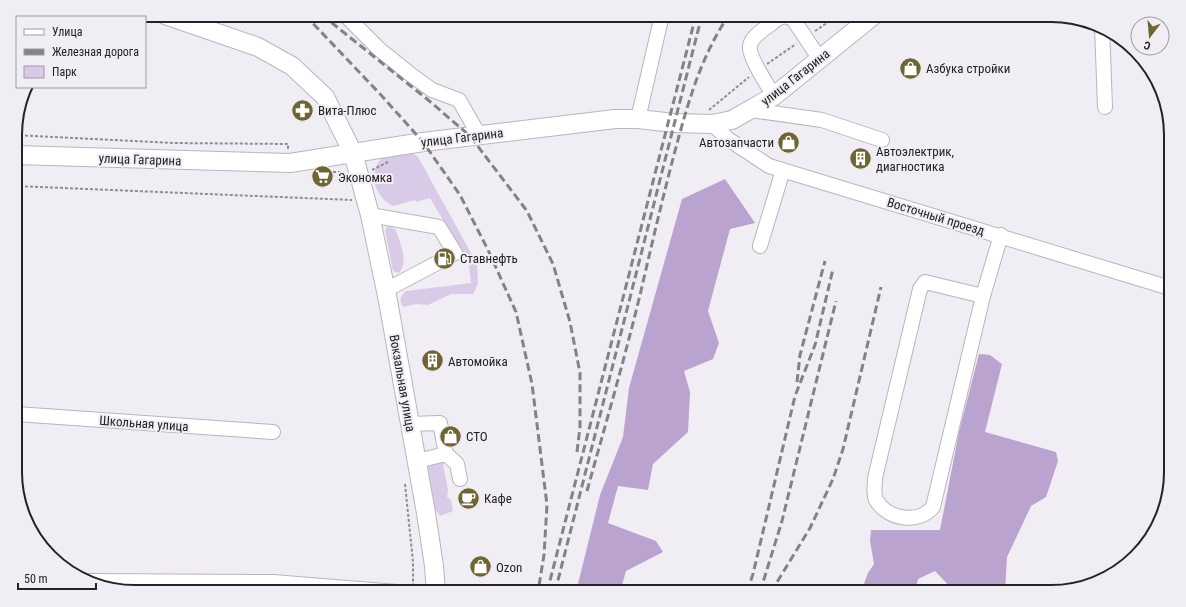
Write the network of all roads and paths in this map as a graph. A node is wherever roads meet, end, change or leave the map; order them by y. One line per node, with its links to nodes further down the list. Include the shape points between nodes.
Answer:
1 (185, 22): 19 (main road, Вокзальная улица, via 258,47 292,66 325,97)
2 (352, 22): 17 (street, via 410,74 432,90 459,100)
3 (660, 22): 15 (street)
4 (773, 22): 11 (street, via 755,37 750,45 750,54)
5 (795, 22): 9 (street)
6 (828, 22): 9 (path)
7 (865, 22): 10 (main road, улица Гагарина)
8 (1102, 35): 13 (street)
9 (806, 37): 10 (street); 11 (path)
10 (819, 58): 12 (main road, улица Гагарина)
11 (759, 69): 12 (street); 16 (path)
12 (774, 96): 14 (main road, улица Гагарина)
13 (1105, 107)
14 (751, 110): 16 (main road, улица Гагарина, via 732,120); 18 (street, via 822,120)
15 (638, 118): 16 (main road, улица Гагарина, via 674,123); 17 (main road, улица Гагарина)
16 (708, 119): 21 (street, Восточный проезд, via 728,139 769,166)
17 (479, 135): 19 (main road, улица Гагарина)
18 (882, 140)
19 (353, 153): 20 (main road, улица Гагарина, via 290,164); 24 (main road, Вокзальная улица)
20 (22, 155)
21 (783, 170): 25 (street, Восточный проезд); 26 (street)
22 (22, 186): 23 (path)
23 (356, 200)
24 (370, 215): 28 (main road, Вокзальная улица); 28 (street, via 439,227 455,254)
25 (1001, 236): 27 (street, Восточный проезд); 29 (street)
26 (760, 246)
27 (1164, 286)
28 (386, 290): 31 (main road, Вокзальная улица)
29 (983, 296): 29 (street, via 933,507 919,518 894,515 884,509 876,499 875,478 920,289 925,282)
30 (22, 414): 32 (street, Школьная улица)
31 (410, 424): 33 (street, via 440,423); 34 (main road, Вокзальная улица)
32 (273, 432)
33 (446, 454): 34 (street); 35 (street, via 457,464)
34 (417, 461): 38 (main road, Вокзальная улица)
35 (460, 479)
36 (106, 581): 37 (street, via 273,582)
37 (310, 585)
38 (435, 585)

